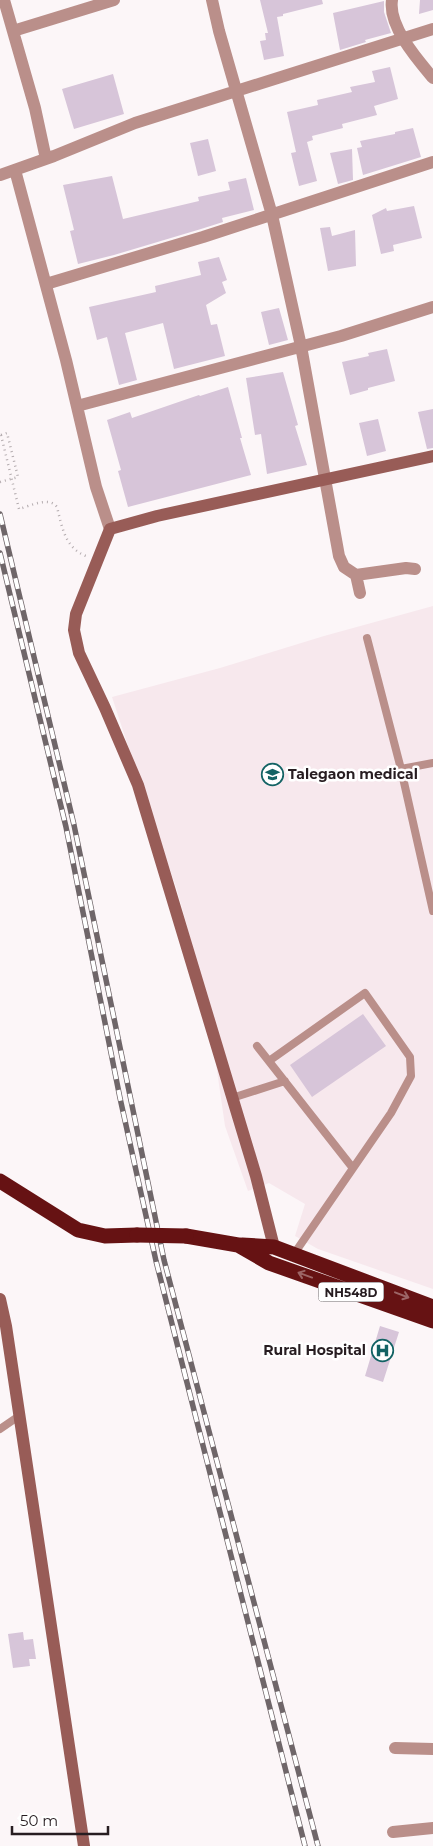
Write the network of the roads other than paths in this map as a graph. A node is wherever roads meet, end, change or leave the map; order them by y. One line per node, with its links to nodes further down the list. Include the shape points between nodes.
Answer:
1 (4, 0): 6 (street)
2 (114, 0): 6 (street)
3 (212, 0): 9 (street)
4 (392, 0): 7 (street, via 390,9)
5 (433, 29): 7 (street)
6 (13, 31): 10 (street)
7 (403, 38): 8 (street); 9 (street)
8 (433, 78)
9 (236, 91): 10 (street, via 135,123); 14 (street)
10 (46, 159): 12 (street)
11 (433, 162): 14 (street)
12 (16, 170): 13 (street); 15 (street)
13 (0, 175)
14 (272, 214): 15 (street); 17 (street)
15 (46, 284): 18 (street)
16 (433, 307): 17 (street)
17 (301, 346): 18 (street); 20 (street)
18 (77, 406): 21 (street, via 96,487)
19 (433, 456): 20 (street)
20 (324, 479): 21 (street); 23 (street, via 339,556 344,567)
21 (110, 529): 32 (street, via 76,614 74,630 79,653 138,785)
22 (415, 569): 23 (street)
23 (356, 575): 24 (street)
24 (360, 593)
25 (367, 638): 27 (lane)
26 (433, 763): 27 (lane)
27 (400, 769): 28 (lane)
28 (433, 911)
29 (257, 1046): 30 (lane)
30 (269, 1061): 31 (lane); 33 (lane, via 365,993 410,1057 411,1076 391,1113)
31 (285, 1081): 32 (lane); 33 (lane)
32 (232, 1098): 36 (street)
33 (352, 1168): 37 (lane)
34 (0, 1180): 35 (highway, NH548D, bridge, via 78,1230 105,1236 186,1236)
35 (238, 1245): 36 (highway, NH548D); 40 (highway, NH548D, one-way to 35, via 270,1263)
36 (274, 1247): 37 (highway, NH548D)
37 (294, 1254): 39 (highway, NH548D, one-way to 39)
38 (0, 1299): 41 (street)
39 (433, 1307)
40 (433, 1321)
41 (19, 1416): 42 (lane); 47 (street)
42 (0, 1429)
43 (395, 1748): 44 (street)
44 (433, 1749)
45 (433, 1828): 46 (street)
46 (393, 1832)
47 (84, 1846)

